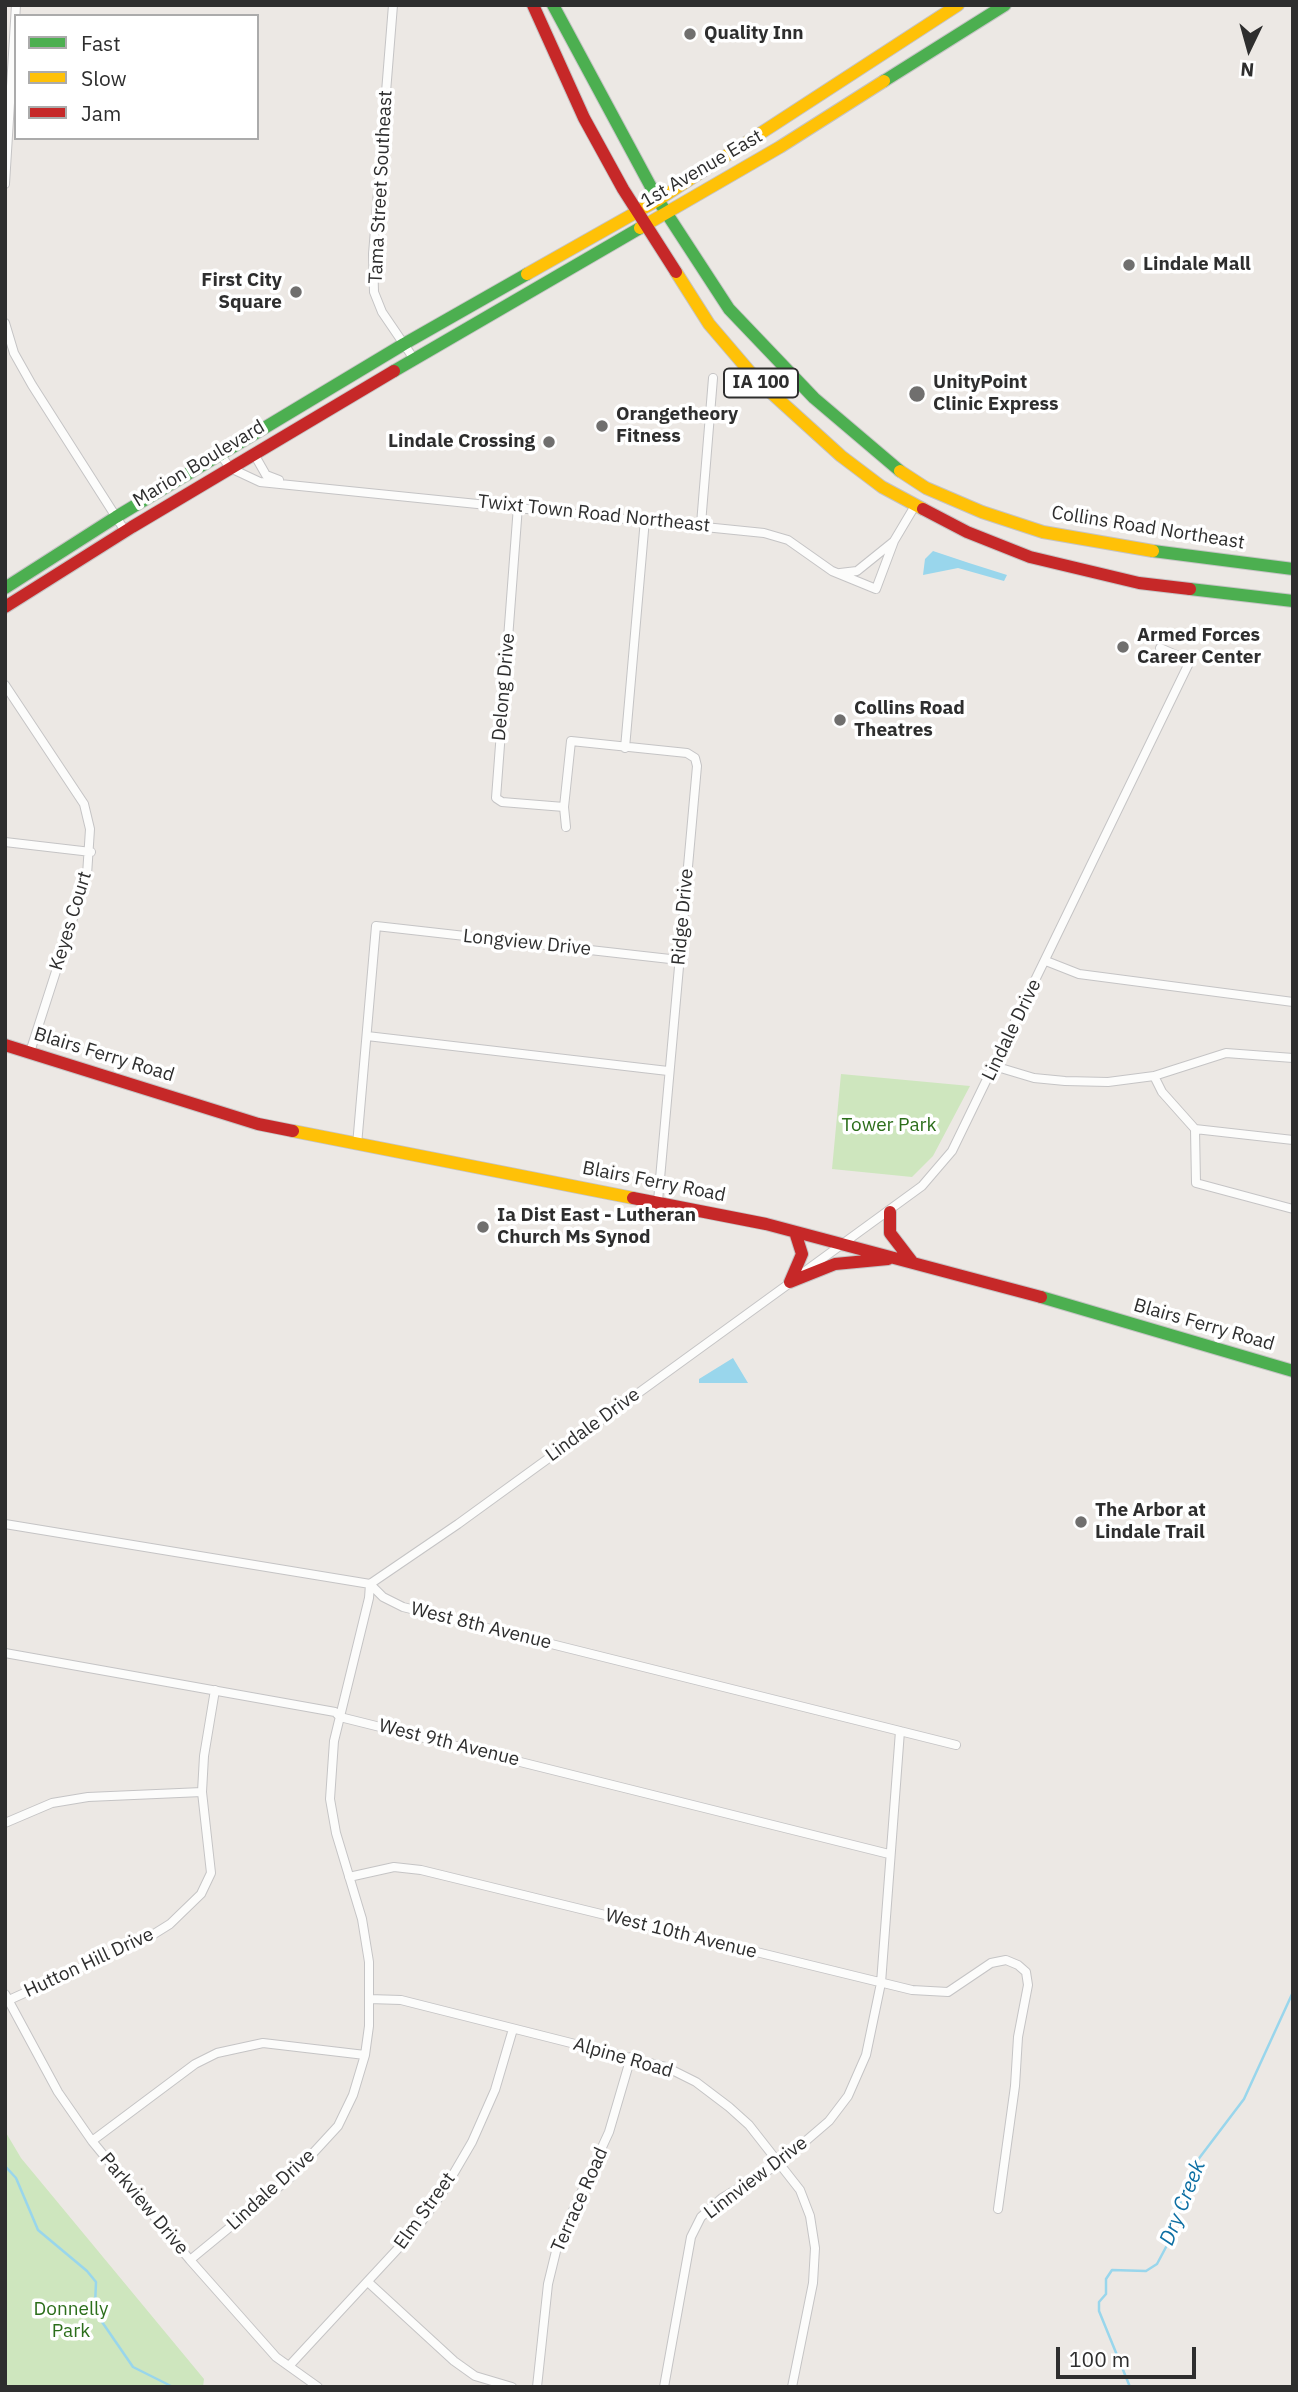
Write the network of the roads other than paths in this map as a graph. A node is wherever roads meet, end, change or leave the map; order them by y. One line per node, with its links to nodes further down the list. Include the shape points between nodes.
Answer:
1 (393, 5): 14 (street, Tama Street Southeast, via 373,254 374,292)
2 (533, 5): 10 (main road, IA 100, via 584,118)
3 (553, 5): 9 (main road, IA 100)
4 (958, 5): 9 (main road, 1st Avenue East)
5 (1006, 5): 11 (main road, 1st Avenue East, via 780,147)
6 (14, 17): 7 (street)
7 (9, 48): 8 (street)
8 (5, 184)
9 (658, 200): 10 (main road, 1st Avenue East); 11 (main road, IA 100)
10 (636, 212): 12 (main road, IA 100); 14 (main road, 1st Avenue East)
11 (665, 212): 12 (main road, 1st Avenue East); 28 (main road, Collins Road Northeast / IA 100, via 729,309 773,357 859,440 926,488 1043,532)
12 (643, 225): 15 (main road, 1st Avenue East); 21 (main road, IA 100, via 709,324 756,379 841,456)
13 (5, 323): 23 (street, via 14,353 32,385)
14 (404, 344): 15 (street, Tama Street Southeast); 17 (main road, Marion Boulevard)
15 (414, 359): 18 (main road, Marion Boulevard)
16 (713, 378): 25 (street)
17 (221, 454): 19 (street); 23 (main road, Marion Boulevard)
18 (254, 454): 19 (main road, Marion Boulevard); 20 (street, via 266,475)
19 (230, 468): 20 (street, Twixt Town Road Northeast, via 260,482); 26 (main road, Marion Boulevard)
20 (288, 484): 22 (street, Twixt Town Road Northeast)
21 (916, 504): 27 (street, Twixt Town Road Northeast); 31 (main road, IA 100, via 967,533 1030,557 1139,583)
22 (518, 506): 24 (street, Twixt Town Road Northeast); 36 (street, Delong Drive, via 496,798)
23 (116, 517): 26 (street); 30 (main road, Marion Boulevard)
24 (645, 519): 25 (street, Twixt Town Road Northeast); 35 (street)
25 (701, 524): 29 (street, Twixt Town Road Northeast, via 788,540)
26 (125, 531): 32 (main road, Marion Boulevard)
27 (894, 541): 29 (street, Twixt Town Road Northeast, via 857,571); 29 (street, Twixt Town Road Northeast, via 876,589)
28 (1293, 569)
29 (837, 573)
30 (5, 588)
31 (1293, 601)
32 (5, 607)
33 (1160, 648): 41 (street, Lindale Drive, via 1190,661)
34 (5, 685): 39 (street, Keyes Court, via 84,804)
35 (625, 748): 36 (street, Ridge Drive, via 571,741); 40 (street, Ridge Drive, via 687,753 695,758)
36 (564, 807): 37 (street)
37 (566, 827)
38 (5, 842): 39 (street)
39 (91, 852): 45 (street, Keyes Court)
40 (678, 960): 43 (street, Longview Drive, via 376,926); 48 (street, Ridge Drive)
41 (1046, 961): 42 (street, via 1079,974); 47 (street, Lindale Drive)
42 (1293, 1002)
43 (366, 1036): 48 (street); 52 (street)
44 (5, 1045): 45 (main road, Blairs Ferry Road)
45 (30, 1052): 52 (main road, Blairs Ferry Road, via 258,1124)
46 (1293, 1058): 49 (street, via 1226,1053)
47 (994, 1066): 49 (street, via 1065,1082); 55 (street, Lindale Drive, via 952,1151 922,1186)
48 (668, 1071): 53 (street, Ridge Drive)
49 (1154, 1076): 50 (street)
50 (1195, 1129): 51 (street); 54 (street, via 1196,1183)
51 (1293, 1140)
52 (357, 1145): 53 (main road, Blairs Ferry Road)
53 (659, 1201): 56 (main road, Blairs Ferry Road)
54 (1293, 1209)
55 (890, 1212): 57 (street, Lindale Drive); 59 (main road, via 890,1233)
56 (795, 1232): 57 (main road, Blairs Ferry Road); 60 (main road, via 802,1254)
57 (843, 1244): 58 (main road, Blairs Ferry Road); 60 (street, Lindale Drive)
58 (898, 1259): 59 (main road, Blairs Ferry Road); 60 (main road, via 835,1264)
59 (913, 1263): 61 (main road, Blairs Ferry Road)
60 (790, 1282): 63 (street, Lindale Drive)
61 (1293, 1371)
62 (5, 1524): 63 (street, West 8th Avenue)
63 (370, 1584): 66 (street, Lindale Drive); 67 (street, West 8th Avenue, via 403,1607)
64 (5, 1653): 65 (street, West 9th Avenue)
65 (215, 1690): 66 (street, West 9th Avenue, via 335,1712); 69 (street, Hutton Hill Drive)
66 (340, 1717): 71 (street, West 9th Avenue); 72 (street, Lindale Drive, via 330,1799)
67 (900, 1731): 68 (street, West 8th Avenue); 71 (street, Linnview Drive)
68 (956, 1745)
69 (202, 1792): 70 (street, via 88,1797 52,1803); 74 (street, Hutton Hill Drive, via 211,1873 201,1894 154,1934)
70 (5, 1823)
71 (889, 1854): 73 (street, Linnview Drive)
72 (349, 1877): 73 (street, West 10th Avenue, via 394,1867 421,1870); 75 (street, Lindale Drive, via 364,1930)
73 (881, 1983): 80 (street, Linnview Drive, via 866,2055 848,2096 829,2121); 81 (street, West 10th Avenue, via 948,1992 991,1963 1006,1960 1026,1972 1028,1985)
74 (7, 1997): 79 (street, Parkview Drive, via 58,2092)
75 (369, 1998): 76 (street, Alpine Road, via 401,2000); 77 (street, Lindale Drive)
76 (513, 2029): 78 (street, Alpine Road); 83 (street, Elm Street, via 495,2090 472,2142 417,2228)
77 (365, 2055): 79 (street, via 263,2043 217,2053 195,2064); 82 (street, Lindale Drive, via 353,2095 331,2134 291,2177)
78 (631, 2057): 80 (street, Alpine Road, via 696,2082 749,2125); 87 (street, Terrace Road, via 609,2132 558,2243 548,2284)
79 (92, 2141): 82 (street, Parkview Drive)
80 (779, 2164): 88 (street, Linnview Drive, via 722,2198 701,2217 686,2262); 89 (street, Alpine Road, via 800,2190 815,2248 813,2283)
81 (998, 2209)
82 (190, 2260): 84 (street, Parkview Drive, via 276,2357)
83 (368, 2281): 84 (street, Elm Street); 86 (street, via 454,2361 475,2376)
84 (290, 2365): 85 (street, Parkview Drive)
85 (318, 2387)
86 (512, 2387)
87 (537, 2387)
88 (663, 2387)
89 (792, 2387)

